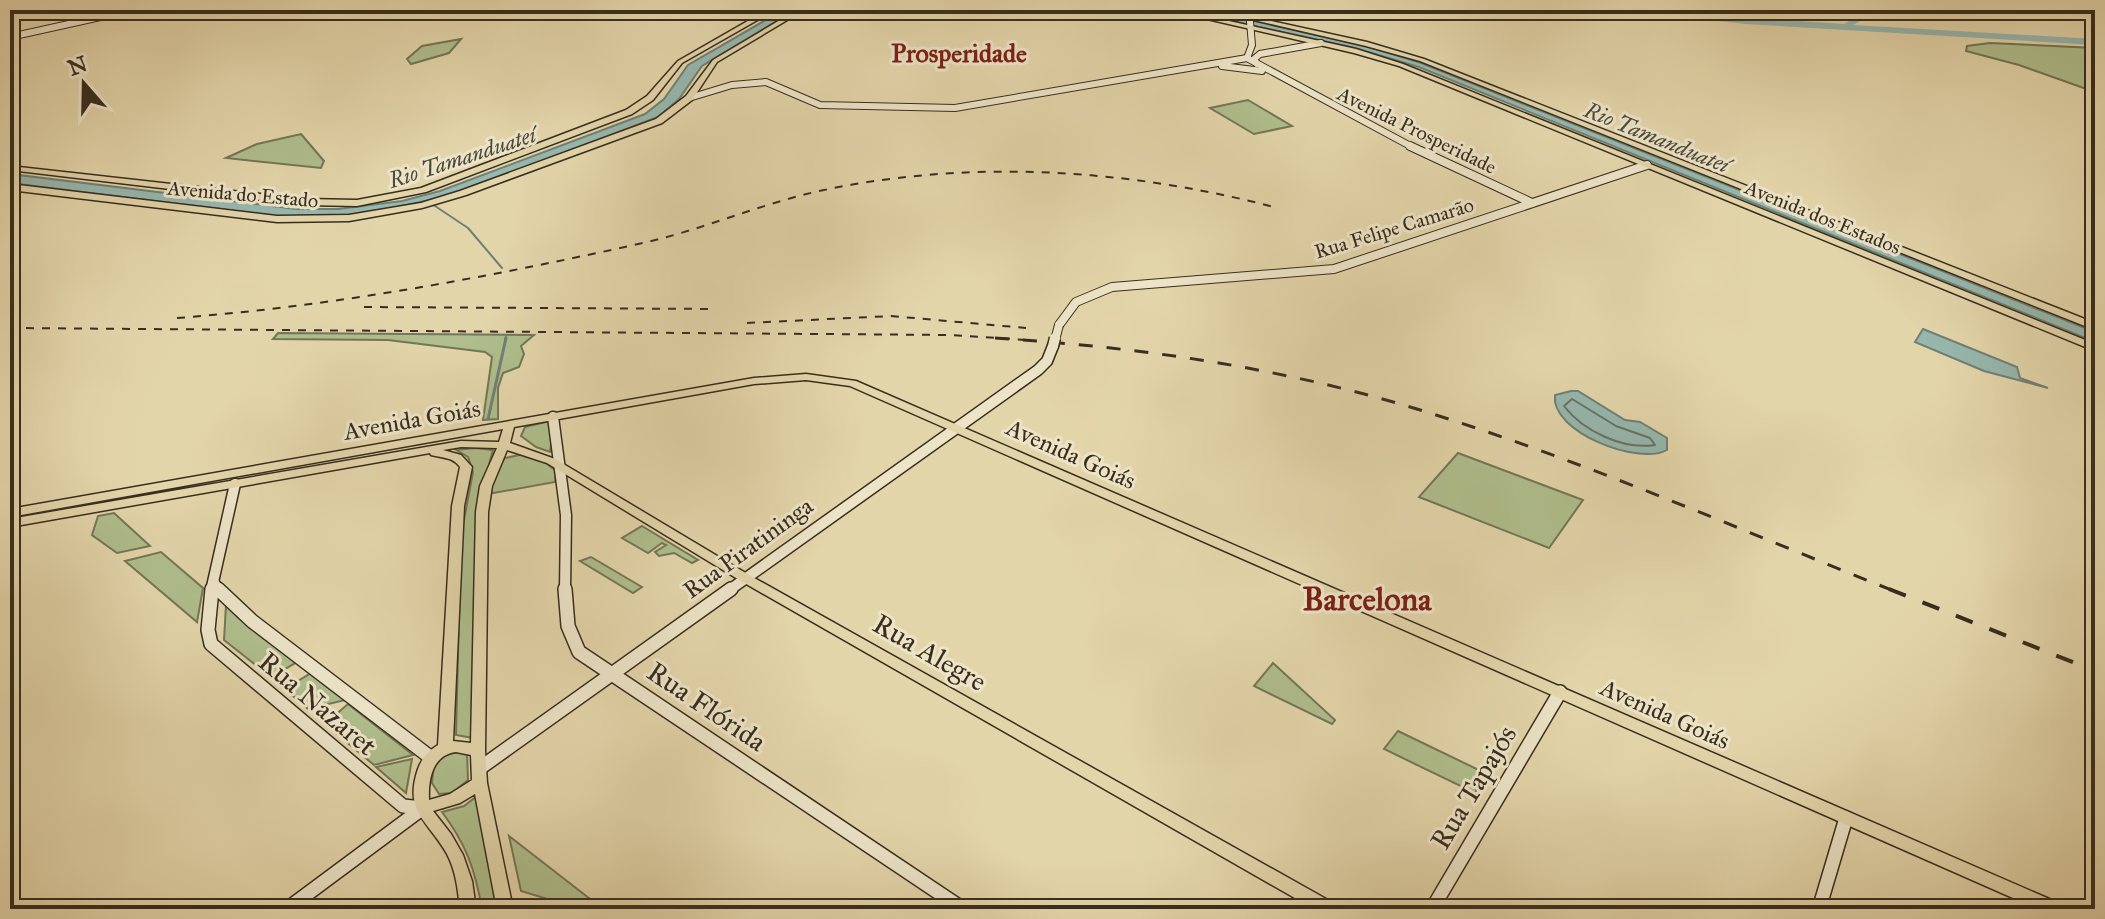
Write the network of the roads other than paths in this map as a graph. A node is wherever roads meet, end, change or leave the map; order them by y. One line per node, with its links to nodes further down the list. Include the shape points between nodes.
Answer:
1 (41, 10): 7 (main road)
2 (132, 10): 10 (main road)
3 (772, 10): 9 (highway)
4 (801, 10): 18 (highway, Avenida do Estado, via 715,61)
5 (1171, 10): 8 (highway, Avenida dos Estados)
6 (1213, 10): 8 (highway, Avenida dos Estados)
7 (10, 17)
8 (1249, 20): 11 (highway, Avenida dos Estados); 11 (highway, Avenida dos Estados); 13 (main road)
9 (727, 35): 12 (highway); 22 (highway, via 680,62 650,98 629,112 390,198 324,204)
10 (10, 37)
11 (1327, 40): 14 (main road); 21 (highway, Avenida dos Estados); 25 (highway, Avenida dos Estados, via 1397,52 1445,69)
12 (692, 44)
13 (1252, 45): 14 (main road); 15 (main road)
14 (1266, 53): 17 (main road, via 1254,57)
15 (1246, 55): 16 (main road, Avenida Prosperidade); 17 (main road, Avenida Prosperidade)
16 (1228, 64): 17 (main road, Avenida Prosperidade); 19 (main road, Avenida Prosperidade, via 938,109 814,104 768,83)
17 (1258, 67): 24 (main road, Avenida Prosperidade, via 1425,155)
18 (697, 86): 19 (main road); 20 (highway, Avenida do Estado)
19 (715, 89): 20 (main road)
20 (689, 98): 23 (highway, Avenida do Estado, via 659,121 573,154 440,200 368,216 277,219)
21 (1647, 165): 24 (main road, Rua Felipe Camarão); 26 (highway, Avenida dos Estados)
22 (10, 168)
23 (10, 187)
24 (1532, 203): 27 (main road, Rua Felipe Camarão, bridge, via 1325,270 1112,287 1076,302 1059,325)
25 (2095, 327)
26 (2095, 348)
27 (1042, 366): 30 (main road, Rua Piratininga)
28 (553, 417): 29 (main road, Avenida Goiás); 30 (main road, Avenida Goiás, via 754,381 806,377 863,386); 35 (main road, Rua Flórida)
29 (509, 425): 31 (main road, Avenida Goiás); 32 (main road)
30 (957, 428): 39 (main road, Rua Piratininga); 44 (main road, Avenida Goiás)
31 (447, 436): 34 (main road, via 397,448); 37 (main road, Avenida Goiás)
32 (504, 445): 33 (main road, Avenida Goiás, via 471,443); 35 (main road, Rua Alegre); 46 (main road, via 482,512)
33 (408, 453): 34 (main road, Avenida Goiás); 45 (main road, via 454,456 466,467 458,506)
34 (392, 456): 36 (main road, Avenida Goiás)
35 (562, 466): 39 (main road, Rua Alegre); 43 (main road, Rua Flórida, via 567,631 579,652)
36 (235, 484): 38 (main road, Avenida Goiás); 40 (main road)
37 (10, 513)
38 (10, 523)
39 (745, 578): 43 (main road, Rua Piratininga); 55 (main road, Rua Alegre)
40 (214, 583): 41 (main road, Rua Nazaret); 42 (main road)
41 (228, 601): 42 (main road); 47 (main road, Rua Nazaret)
42 (209, 613): 49 (main road, Rua Nazaret, via 209,639 218,650 403,806)
43 (612, 673): 48 (main road, Rua Piratininga); 54 (main road, Rua Flórida)
44 (1560, 692): 50 (main road, Avenida Goiás); 56 (main road, Rua Tapajós)
45 (445, 748): 46 (main road); 47 (main road)
46 (478, 751): 48 (main road)
47 (430, 757): 49 (main road, via 421,791)
48 (480, 775): 49 (main road, via 455,799); 53 (main road)
49 (423, 808): 51 (main road); 52 (main road, via 455,852)
50 (1846, 818): 57 (main road); 58 (main road, Avenida Goiás)
51 (287, 909)
52 (468, 909)
53 (505, 909)
54 (963, 909)
55 (1329, 909)
56 (1432, 909)
57 (1819, 909)
58 (2055, 909)

